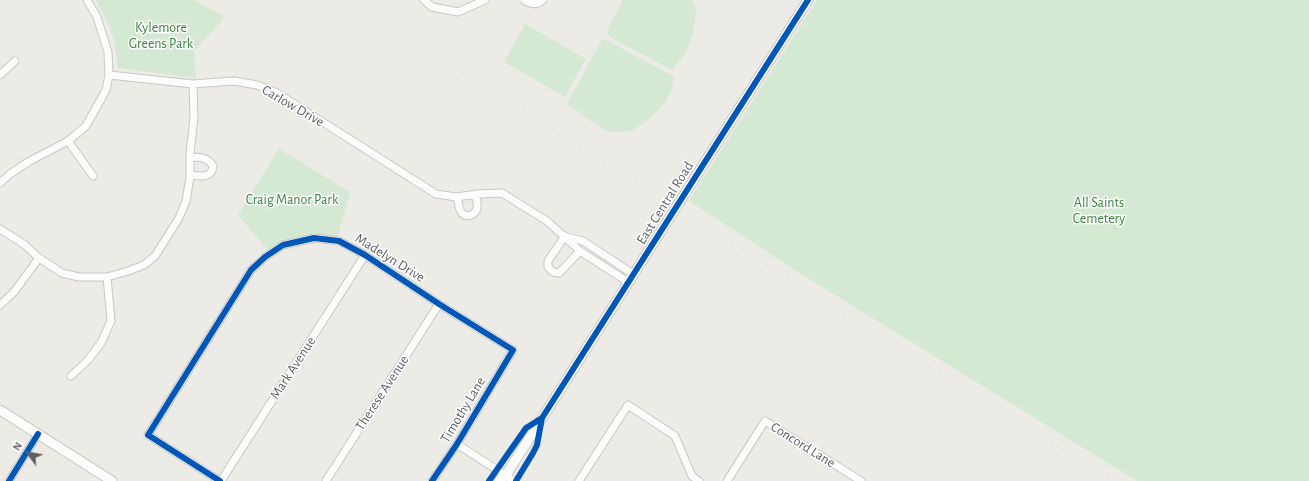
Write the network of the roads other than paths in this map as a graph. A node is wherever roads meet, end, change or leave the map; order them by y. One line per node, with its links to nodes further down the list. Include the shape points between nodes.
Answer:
1 (87, 0): 9 (street, via 104,37 108,52)
2 (424, 0): 3 (street, via 432,7 458,12)
3 (485, 0)
4 (524, 0): 5 (street, via 532,4)
5 (543, 0)
6 (808, 0): 23 (main road, East Central Road)
7 (15, 61): 8 (street)
8 (0, 75)
9 (109, 75): 10 (street, Carlow Drive); 11 (street, via 106,90 86,126)
10 (194, 84): 12 (street); 17 (street, Carlow Drive, via 234,81 257,85 277,93 436,194)
11 (68, 141): 14 (street); 15 (street, via 28,162)
12 (190, 157): 13 (street); 13 (street, via 205,158 213,166 208,175)
13 (190, 175): 24 (street, via 186,200 179,218 155,256 144,265)
14 (94, 176)
15 (0, 183)
16 (475, 194): 17 (street, Carlow Drive); 17 (street, via 477,207 471,216 462,214); 19 (street, Carlow Drive, via 502,193 547,221)
17 (458, 197)
18 (0, 229): 22 (street, via 25,245)
19 (565, 236): 20 (street, Carlow Drive); 20 (street, via 548,260 548,267 553,272 559,273); 23 (street, Carlow Drive, via 583,241)
20 (580, 250): 25 (street, Carlow Drive)
21 (365, 255): 26 (street, Madelyn Drive); 36 (street, Mark Avenue); 36 (street, Madelyn Drive, via 339,241 314,238 282,245 251,270 148,435)
22 (39, 258): 24 (street, via 62,273 79,278); 27 (street, via 14,292)
23 (633, 274): 25 (main road, East Central Road)
24 (107, 277): 29 (street, via 111,321 102,343)
25 (628, 282): 33 (main road, East Central Road)
26 (439, 304): 28 (street, Madelyn Drive); 37 (street, Therese Avenue)
27 (0, 305)
28 (513, 350): 32 (street, Timothy Lane)
29 (70, 376)
30 (0, 410): 31 (main road)
31 (38, 434): 34 (street); 35 (main road)
32 (457, 444): 33 (street, Timothy Lane); 38 (street, Timothy Lane)
33 (503, 479): 39 (street, Timothy Lane)
34 (9, 481)
35 (112, 481)
36 (221, 481)
37 (326, 481)
38 (432, 481)
39 (514, 481)
40 (579, 481): 41 (street, via 628,405 675,436 692,476)
41 (699, 481)
42 (727, 481): 43 (street, Concord Lane, via 765,421)
43 (861, 481)

